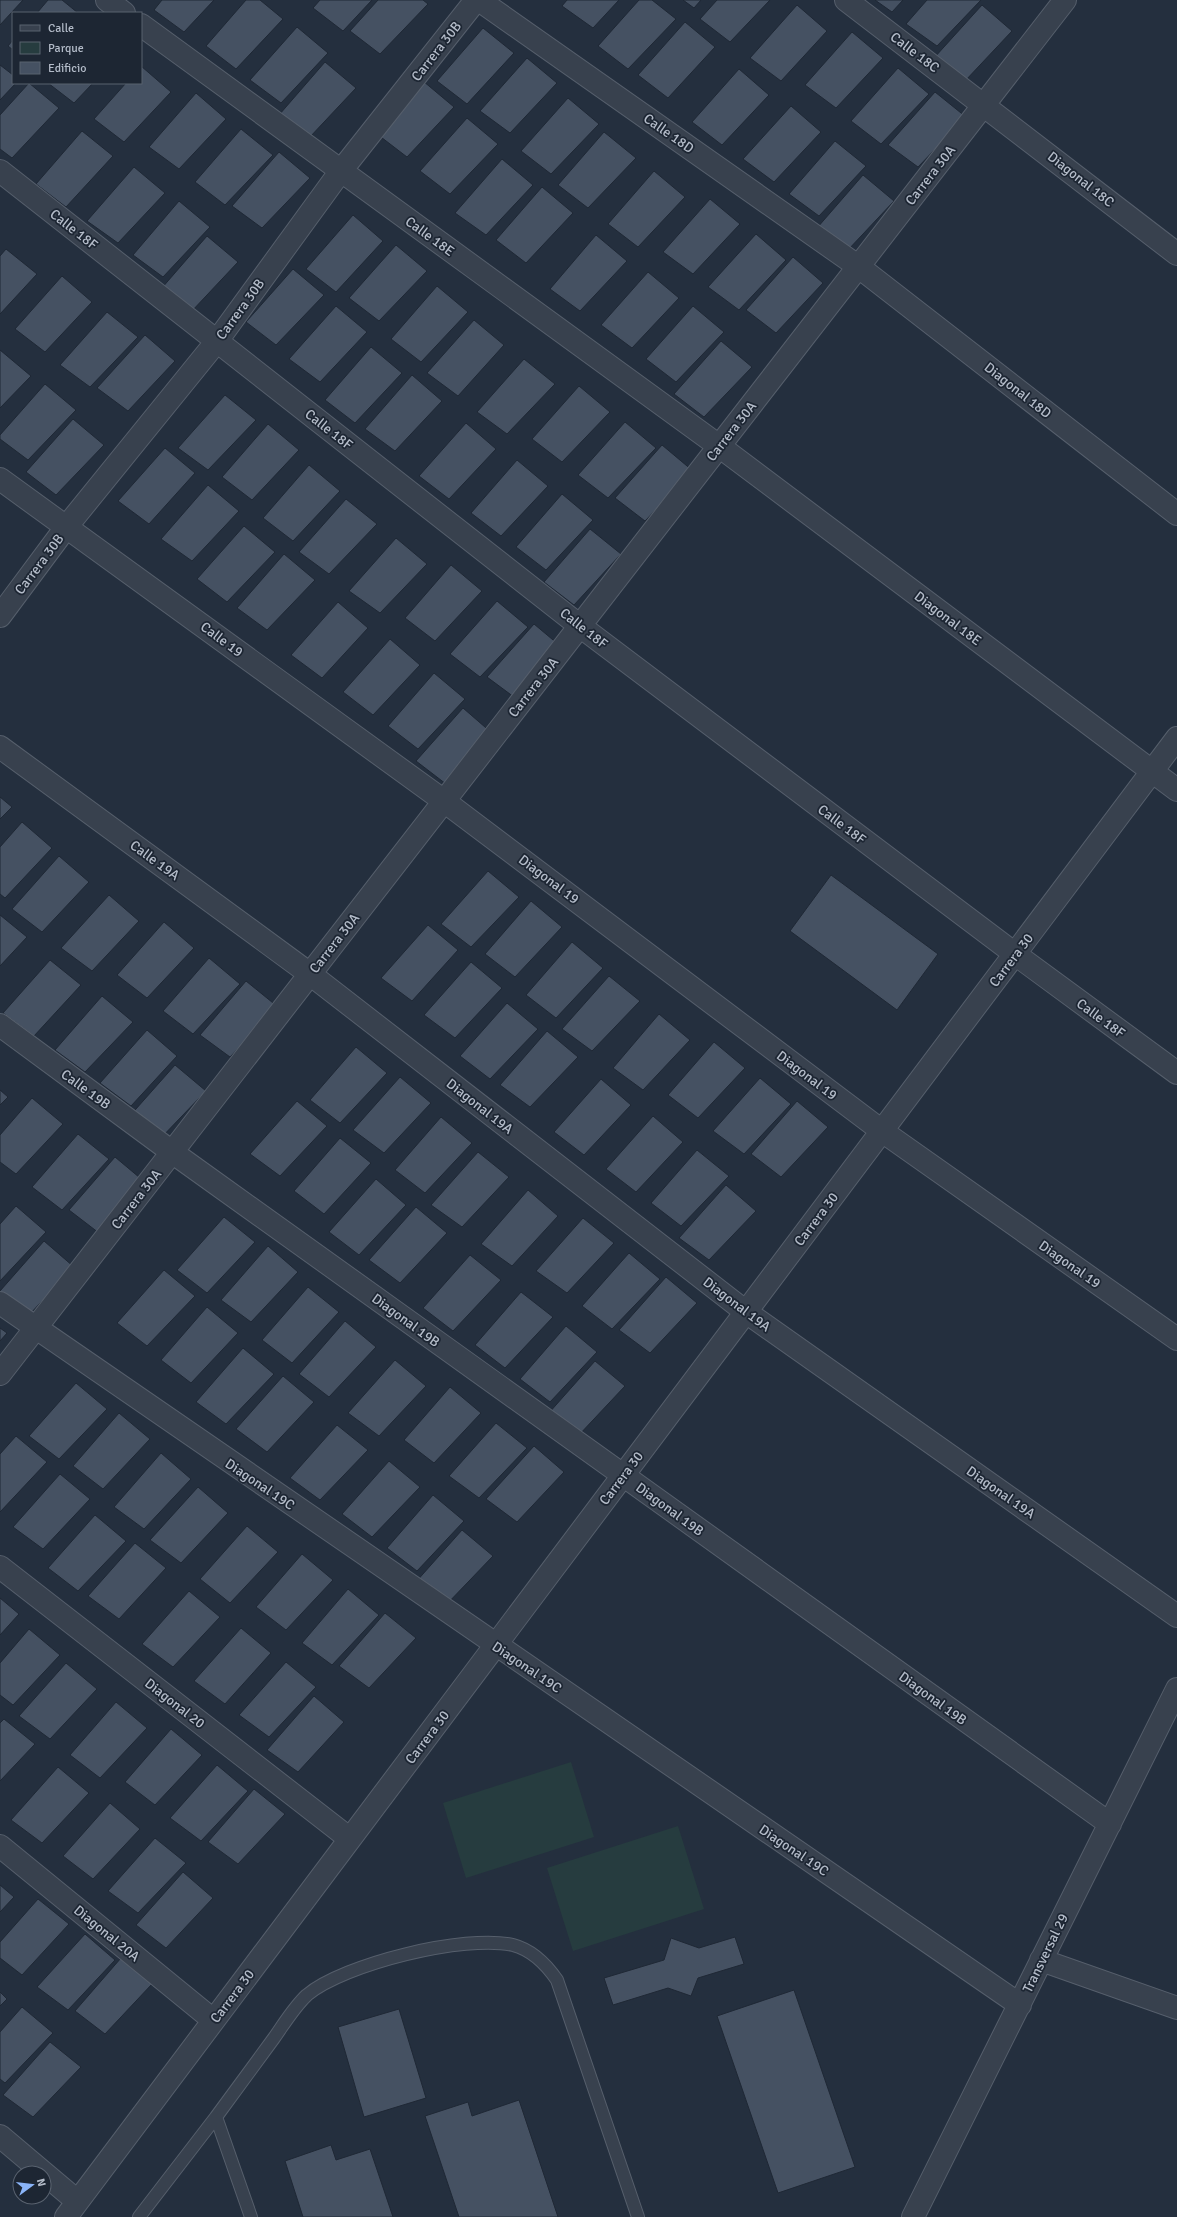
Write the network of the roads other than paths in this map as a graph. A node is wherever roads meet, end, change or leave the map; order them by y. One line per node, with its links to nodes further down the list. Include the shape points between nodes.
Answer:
1 (107, 0): 5 (street)
2 (477, 0): 9 (street, Carrera 30B); 11 (street, Calle 18D)
3 (846, 0): 7 (street, Calle 18C)
4 (1065, 0): 7 (street, Carrera 30A)
5 (123, 12)
6 (142, 26): 9 (street, Calle 18E)
7 (984, 104): 10 (street, Diagonal 18C); 11 (street, Carrera 30A)
8 (0, 171): 12 (street, Calle 18F)
9 (340, 172): 12 (street, Carrera 30B); 13 (street, Calle 18E)
10 (1177, 254)
11 (859, 267): 13 (street, Carrera 30A); 15 (street, Diagonal 18D)
12 (217, 341): 16 (street, Carrera 30B); 18 (street, Calle 18F)
13 (719, 446): 18 (street, Carrera 30A); 21 (street, Diagonal 18E)
14 (0, 479): 16 (street, Calle 19)
15 (1177, 514)
16 (67, 526): 17 (street, Carrera 30B); 23 (street, Calle 19)
17 (0, 616)
18 (580, 626): 23 (street, Carrera 30A); 24 (street, Calle 18F)
19 (1177, 738): 21 (street, Carrera 30)
20 (0, 747): 25 (street, Calle 19A)
21 (1152, 772): 22 (street, Diagonal 18E); 24 (street, Carrera 30)
22 (1177, 790)
23 (444, 800): 25 (street, Carrera 30A); 28 (street, Diagonal 19)
24 (1015, 954): 27 (street, Calle 18F); 28 (street, Carrera 30)
25 (310, 974): 29 (street, Carrera 30A); 31 (street, Diagonal 19A)
26 (0, 1025): 29 (street, Calle 19B)
27 (1177, 1073)
28 (882, 1131): 31 (street, Carrera 30); 33 (street, Diagonal 19)
29 (172, 1152): 32 (street, Carrera 30A); 35 (street, Diagonal 19B)
30 (0, 1304): 32 (street, Diagonal 19C)
31 (746, 1312): 35 (street, Carrera 30); 37 (street, Diagonal 19A)
32 (35, 1329): 34 (street, Carrera 30A); 38 (street, Diagonal 19C)
33 (1177, 1339)
34 (0, 1374)
35 (623, 1476): 38 (street, Carrera 30); 41 (street, Diagonal 19B)
36 (0, 1567): 42 (street, Diagonal 20)
37 (1177, 1616)
38 (495, 1645): 42 (street, Carrera 30); 45 (street, Diagonal 19C)
39 (1177, 1689): 40 (street, Transversal 29)
40 (1168, 1727): 41 (street, Transversal 29)
41 (1110, 1824): 44 (street, Transversal 29)
42 (350, 1839): 47 (street, Carrera 30)
43 (0, 1846): 47 (street, Diagonal 20A)
44 (1041, 1960): 45 (street, Transversal 29); 46 (street)
45 (1020, 2005): 54 (street, Transversal 29)
46 (1177, 2008)
47 (213, 2020): 50 (street, Carrera 30)
48 (216, 2117): 51 (lane); 52 (lane); 53 (lane, via 294,2011 306,1996 320,1985 352,1971 417,1952 452,1946 501,1943 514,1945 538,1958 557,1980)
49 (0, 2136): 50 (street)
50 (71, 2209)
51 (139, 2217)
52 (251, 2217)
53 (638, 2217)
54 (913, 2217)

